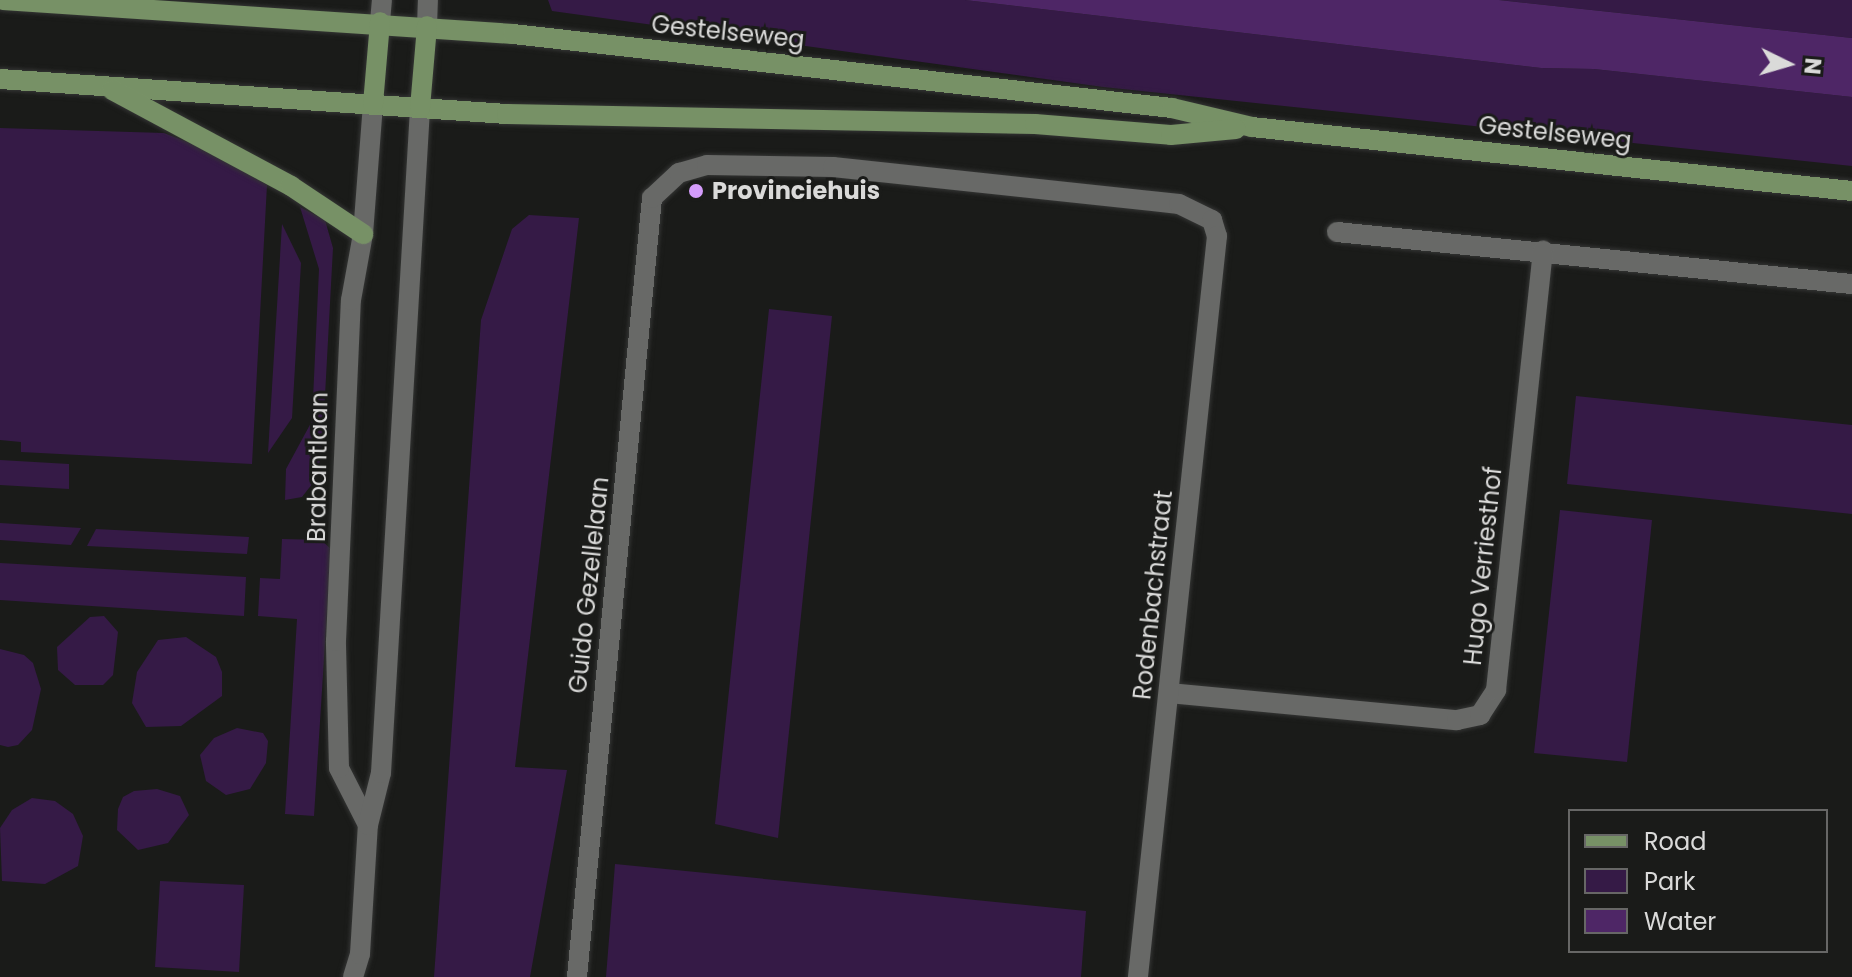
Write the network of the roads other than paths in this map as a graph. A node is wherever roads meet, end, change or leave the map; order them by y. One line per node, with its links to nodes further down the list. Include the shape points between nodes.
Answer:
1 (3, 0): 4 (main road, Gestelseweg)
2 (382, 0): 4 (street)
3 (428, 0): 5 (street)
4 (380, 22): 5 (main road, Gestelseweg); 8 (main road)
5 (427, 26): 9 (main road); 10 (main road, Gestelseweg, via 1172,108)
6 (0, 79): 7 (main road, Gestelseweg)
7 (105, 86): 8 (main road, Gestelseweg); 14 (main road, via 291,186)
8 (373, 104): 9 (main road, Gestelseweg); 14 (street, Brabantlaan)
9 (420, 108): 10 (main road, Gestelseweg, via 1035,124 1171,135); 18 (street, via 381,773)
10 (1252, 127): 11 (main road, Gestelseweg)
11 (1852, 191)
12 (1212, 220): 17 (street, Rodenbachstraat, via 1217,236); 20 (street, Guido Gezellelaan, via 1179,204 833,167 699,165 679,173 652,198)
13 (1337, 232): 15 (street)
14 (363, 234): 18 (street, Brabantlaan, via 351,300 336,641 339,768)
15 (1543, 251): 16 (street); 17 (street, Hugo Verriesthof, via 1496,690 1480,715 1457,720)
16 (1852, 284)
17 (1169, 693): 21 (street, Rodenbachstraat)
18 (368, 825): 19 (street, via 360,954)
19 (353, 977)
20 (577, 977)
21 (1138, 977)

